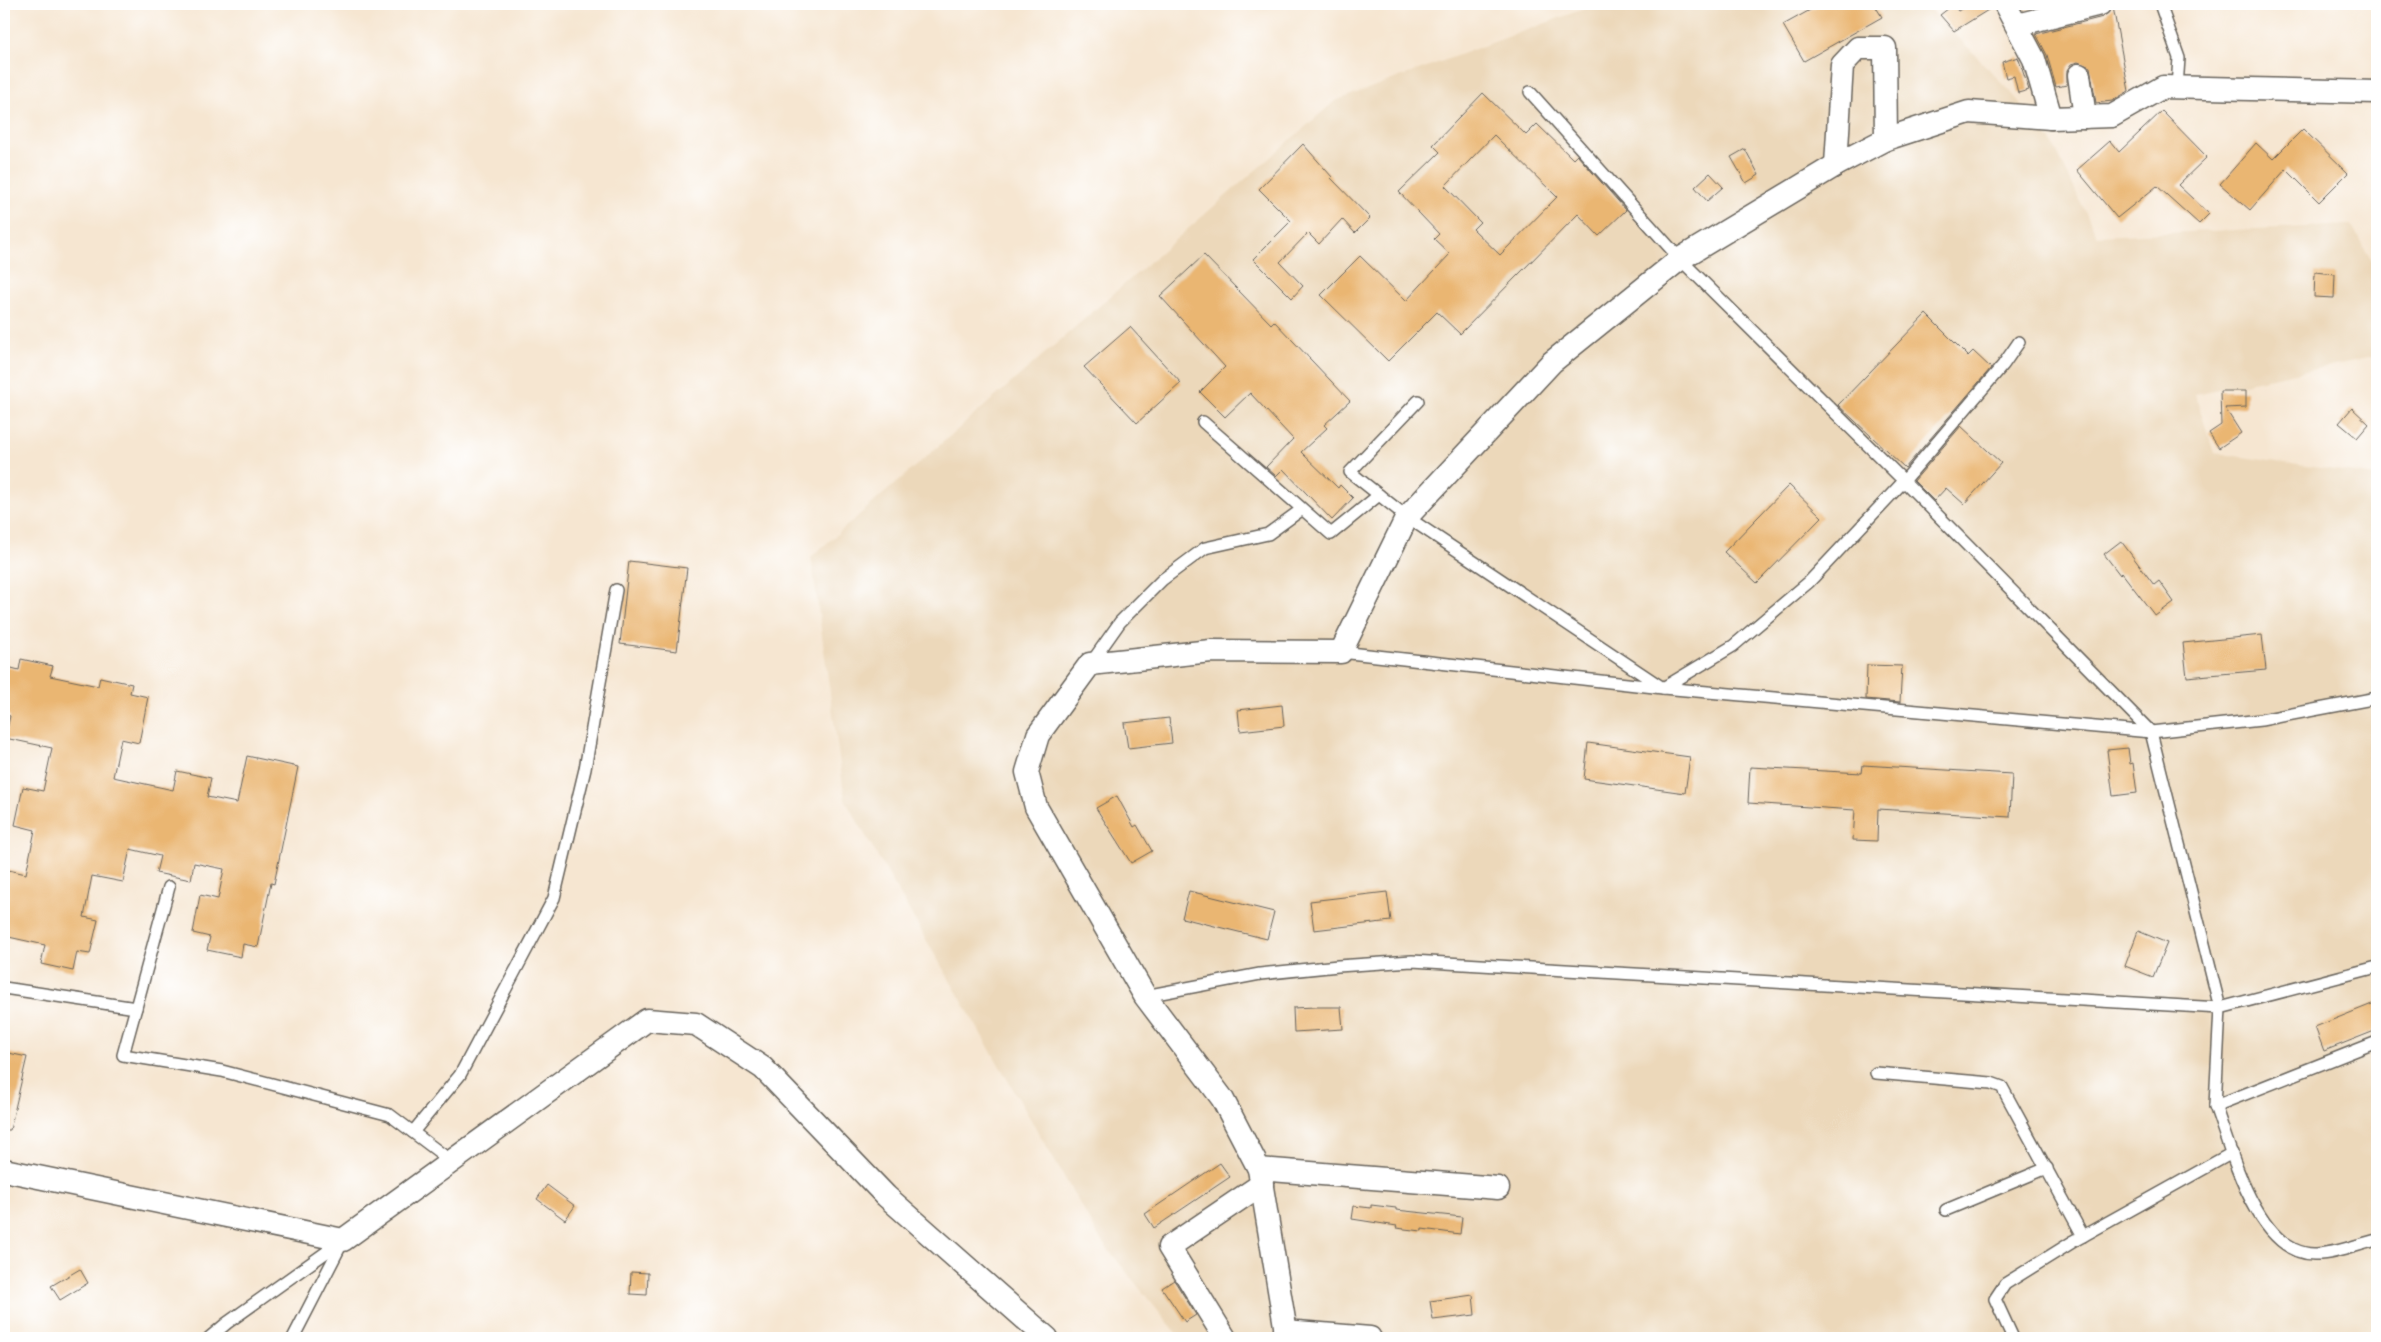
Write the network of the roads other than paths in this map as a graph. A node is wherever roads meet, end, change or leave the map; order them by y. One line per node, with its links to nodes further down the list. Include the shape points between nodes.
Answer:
1 (2005, 4): 4 (street)
2 (2100, 4): 4 (street)
3 (2160, 4): 6 (lane, via 2179,58)
4 (2017, 25): 10 (street, via 2034,59)
5 (2080, 75): 9 (street)
6 (2176, 87): 8 (street); 9 (street, via 2163,87 2112,116)
7 (1530, 92): 13 (lane)
8 (2377, 92)
9 (2086, 117): 10 (street)
10 (2051, 118): 11 (street, via 1969,112)
11 (1886, 139): 12 (street); 12 (street, via 1885,48 1858,48 1842,65)
12 (1836, 165): 13 (street)
13 (1680, 259): 17 (lane); 20 (street, via 1552,362)
14 (2019, 342): 17 (lane)
15 (1418, 401): 18 (lane, via 1350,472)
16 (1203, 422): 19 (lane)
17 (1904, 481): 24 (lane, via 1809,582 1733,646); 26 (lane)
18 (1379, 495): 19 (lane, via 1331,534); 20 (lane)
19 (1301, 510): 23 (lane, via 1268,534 1205,548 1162,580 1120,622)
20 (1407, 517): 22 (street); 24 (lane)
21 (616, 590): 36 (lane, via 585,768 554,898 460,1076)
22 (1341, 652): 23 (street, via 1211,651); 24 (lane)
23 (1090, 664): 30 (street, via 1038,735 1027,772 1036,807)
24 (1663, 688): 26 (lane)
25 (2377, 698): 26 (lane, via 2261,720)
26 (2151, 732): 32 (lane)
27 (169, 887): 31 (lane)
28 (2377, 967): 32 (lane)
29 (4, 988): 31 (lane)
30 (1145, 996): 32 (lane, via 1260,974 1412,962); 41 (street, via 1222,1098)
31 (136, 1008): 36 (lane, via 123,1055 222,1071 390,1115)
32 (2220, 1008): 35 (lane)
33 (2377, 1042): 35 (lane)
34 (1876, 1073): 39 (lane, via 2002,1087)
35 (2215, 1106): 37 (lane)
36 (413, 1132): 38 (lane)
37 (2232, 1153): 44 (lane); 46 (lane, via 2250,1199 2269,1228 2286,1245 2315,1255)
38 (451, 1161): 45 (street); 50 (street, via 647,1020 696,1024 762,1068 886,1196)
39 (2047, 1168): 43 (lane); 44 (lane)
40 (4, 1170): 45 (street)
41 (1260, 1177): 42 (street); 47 (street); 51 (street, via 1170,1247)
42 (1498, 1188)
43 (1946, 1210)
44 (2083, 1236): 53 (lane, via 2004,1284 1998,1291 1995,1298)
45 (343, 1240): 48 (lane); 49 (lane)
46 (2377, 1240)
47 (1286, 1334): 52 (street)
48 (209, 1338)
49 (293, 1338)
50 (1047, 1338)
51 (1225, 1338)
52 (1370, 1338)
53 (2013, 1338)

